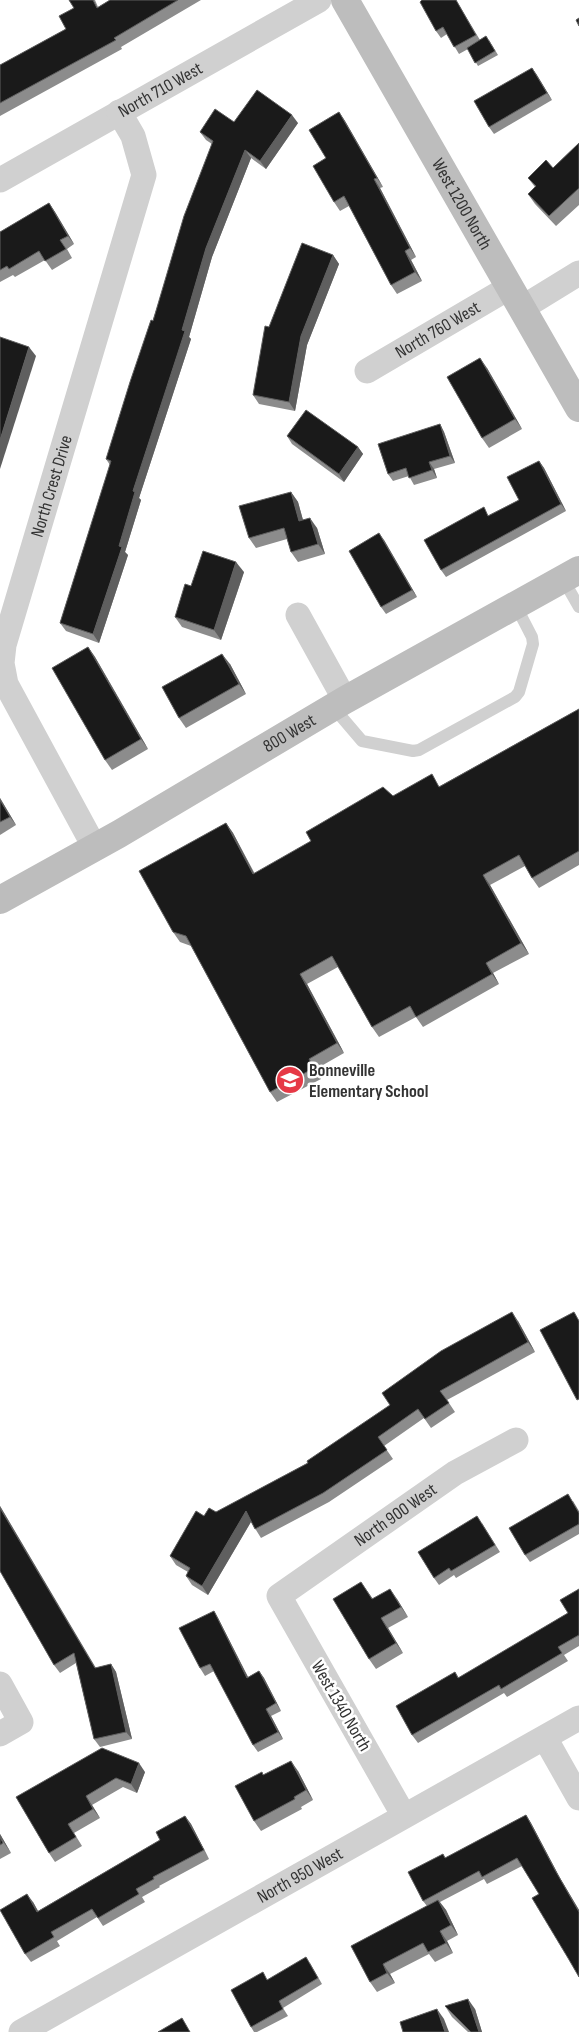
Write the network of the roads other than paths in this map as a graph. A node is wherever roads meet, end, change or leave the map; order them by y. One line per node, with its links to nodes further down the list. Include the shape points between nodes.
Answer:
1 (319, 0): 3 (street, North 710 West)
2 (345, 0): 6 (street, West 1200 North)
3 (119, 112): 4 (street, North 710 West); 14 (street, North Crest Drive, via 133,136 144,174 4,644 2,663 6,684)
4 (0, 180)
5 (579, 273): 6 (street, North 760 West)
6 (516, 297): 7 (street, North 760 West); 8 (street, West 1200 North)
7 (367, 371)
8 (579, 408)
9 (571, 575): 10 (street, 800 West); 11 (lane)
10 (516, 606): 13 (street, 800 West); 13 (lane, via 533,644 515,697 413,751 362,741)
11 (579, 608)
12 (298, 615): 13 (street)
13 (339, 704): 14 (street, 800 West)
14 (95, 848): 15 (street, 800 West)
15 (0, 900)
16 (516, 1440): 17 (street, North 900 West, via 455,1473)
17 (279, 1596): 23 (street, West 1340 North)
18 (0, 1684): 20 (street)
19 (579, 1718): 21 (street, North 950 West)
20 (11, 1728)
21 (545, 1738): 22 (street); 23 (street, North 950 West)
22 (579, 1798)
23 (404, 1816): 24 (street, North 950 West)
24 (21, 2032)

